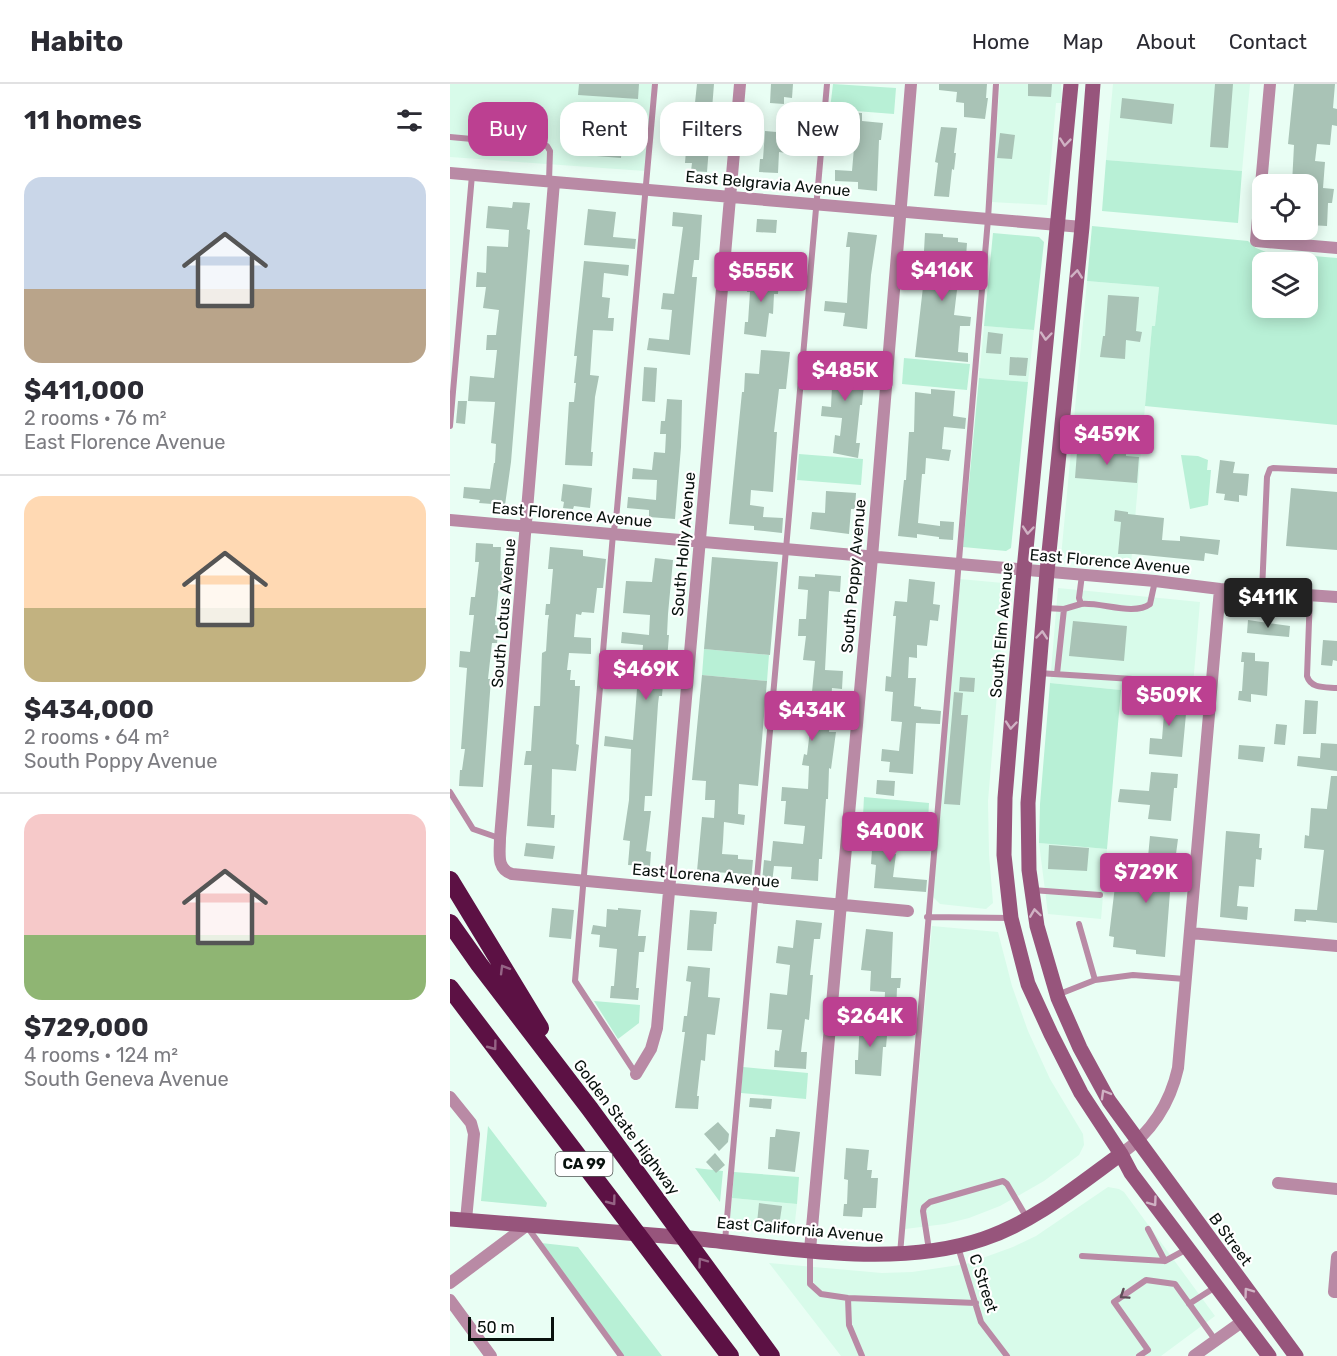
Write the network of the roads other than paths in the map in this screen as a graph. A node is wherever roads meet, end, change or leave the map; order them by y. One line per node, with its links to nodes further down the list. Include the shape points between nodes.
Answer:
1 (655, 84): 13 (lane)
2 (740, 84): 14 (street, South Holly Avenue)
3 (827, 84): 15 (lane)
4 (911, 84): 16 (street, South Poppy Avenue)
5 (996, 84): 17 (lane)
6 (1071, 84): 18 (main road, South Elm Avenue, one-way to 18)
7 (1093, 84): 19 (main road)
8 (1270, 84): 20 (street, via 1256,241)
9 (450, 137): 12 (lane, via 548,146)
10 (450, 173): 11 (street, East Belgravia Avenue)
11 (472, 175): 12 (street, East Belgravia Avenue); 21 (lane)
12 (551, 181): 13 (street, East Belgravia Avenue); 24 (street, South Lotus Avenue)
13 (646, 189): 14 (street, East Belgravia Avenue); 25 (lane)
14 (730, 197): 15 (street, East Belgravia Avenue); 26 (street, South Holly Avenue)
15 (817, 204): 16 (street, East Belgravia Avenue); 27 (lane)
16 (899, 211): 17 (street, East Belgravia Avenue); 28 (street, South Poppy Avenue)
17 (988, 219): 18 (street, East Belgravia Avenue); 29 (lane)
18 (1057, 225): 19 (street, East Belgravia Avenue); 30 (main road, South Elm Avenue, one-way to 30)
19 (1082, 227): 31 (main road, one-way to 19)
20 (1337, 248)
21 (450, 426)
22 (1337, 471): 35 (lane, via 1270,469)
23 (450, 520): 24 (street, East Florence Avenue)
24 (527, 527): 25 (street, East Florence Avenue); 46 (street, South Lotus Avenue)
25 (613, 534): 26 (street, East Florence Avenue); 49 (lane)
26 (699, 542): 27 (street, East Florence Avenue); 50 (street, South Holly Avenue)
27 (786, 549): 28 (street, East Florence Avenue); 53 (lane)
28 (872, 557): 29 (street, East Florence Avenue); 54 (street, South Poppy Avenue)
29 (958, 564): 30 (street, East Florence Avenue); 56 (lane)
30 (1024, 570): 31 (street, East Florence Avenue); 57 (main road, South Elm Avenue, one-way to 57, via 1005,798 1004,855)
31 (1047, 572): 32 (street, East Florence Avenue); 39 (main road)
32 (1082, 575): 33 (street, East Florence Avenue); 38 (lane)
33 (1155, 581): 34 (street, East Florence Avenue); 38 (lane, via 1146,607)
34 (1220, 589): 35 (street, East Florence Avenue); 43 (street)
35 (1262, 591): 36 (street, East Florence Avenue)
36 (1310, 595): 37 (street, East Florence Avenue); 44 (lane, via 1307,676 1315,686)
37 (1337, 597)
38 (1081, 604): 40 (lane)
39 (1044, 608): 40 (lane); 41 (main road, one-way to 39)
40 (1064, 609): 42 (lane)
41 (1038, 673): 42 (lane); 51 (main road, via 1028,803)
42 (1057, 674): 43 (lane)
43 (1211, 684): 60 (street)
44 (1337, 688)
45 (450, 792): 46 (lane, via 473,829)
46 (500, 838): 47 (street, South Lotus Avenue)
47 (502, 867): 49 (street, East Lorena Avenue, via 513,874)
48 (450, 880): 68 (highway, one-way to 48)
49 (583, 881): 50 (street, East Lorena Avenue); 66 (lane, via 575,981)
50 (669, 888): 53 (street, East Lorena Avenue); 66 (street, South Holly Avenue, via 657,1028 651,1049)
51 (1032, 890): 52 (lane); 65 (main road, one-way to 51, via 1037,926)
52 (1100, 895)
53 (756, 896): 54 (street, East Lorena Avenue); 78 (lane)
54 (840, 904): 55 (street, East Lorena Avenue); 81 (street, South Poppy Avenue)
55 (908, 911)
56 (927, 917): 57 (lane); 83 (lane)
57 (1011, 918): 70 (main road, South Elm Avenue, via 1028,984 1051,1034 1081,1093)
58 (450, 923): 68 (highway, Golden State Highway / CA 99)
59 (1079, 924): 63 (lane)
60 (1190, 933): 61 (street); 62 (street)
61 (1337, 946)
62 (1185, 979): 63 (lane, via 1133,975); 69 (street, via 1174,1086 1157,1120)
63 (1095, 980): 65 (lane)
64 (453, 993): 99 (highway, CA 99, one-way to 99)
65 (1057, 995): 69 (main road, one-way to 65, via 1094,1075)
66 (636, 1074)
67 (450, 1097): 75 (street, via 471,1123 474,1134)
68 (590, 1109): 94 (highway, Golden State Highway / CA 99, one-way to 68)
69 (1138, 1142): 70 (street); 108 (main road, B Street, one-way to 69)
70 (1121, 1154): 74 (main road, East California Avenue); 80 (main road, one-way to 80)
71 (1278, 1183): 72 (street)
72 (1337, 1189)
73 (450, 1219): 75 (main road, East California Avenue)
74 (1028, 1219): 79 (main road, East California Avenue); 82 (lane, via 1003,1181 930,1202 923,1211)
75 (466, 1220): 76 (main road, East California Avenue)
76 (526, 1226): 78 (main road, East California Avenue); 87 (street); 98 (lane)
77 (1148, 1229): 86 (lane)
78 (729, 1242): 81 (main road, East California Avenue)
79 (958, 1247): 82 (main road, East California Avenue); 92 (lane, C Street)
80 (1187, 1249): 86 (lane); 88 (main road)
81 (810, 1250): 83 (main road, East California Avenue); 90 (lane, via 809,1279 813,1289 820,1294)
82 (929, 1252): 83 (main road, East California Avenue)
83 (900, 1255)
84 (1082, 1256): 86 (lane)
85 (1337, 1257): 89 (street)
86 (1165, 1261)
87 (450, 1283)
88 (1217, 1286): 93 (lane); 95 (main road)
89 (1335, 1292)
90 (849, 1298): 92 (lane); 102 (lane, via 849,1325)
91 (450, 1300): 97 (street)
92 (976, 1303): 103 (lane, C Street, via 981,1322)
93 (1189, 1304): 96 (lane); 104 (lane, one-way to 104, via 1175,1284 1146,1280 1114,1302 1148,1350)
94 (737, 1310): 100 (highway, Golden State Highway / CA 99); 101 (highway)
95 (1243, 1321): 96 (street); 106 (main road); 107 (main road, via 1263,1329)
96 (1216, 1341): 105 (street)
97 (491, 1356)
98 (621, 1356)
99 (729, 1356)
100 (771, 1356)
101 (777, 1356)
102 (862, 1356)
103 (1007, 1356)
104 (1139, 1356)
105 (1194, 1356)
106 (1269, 1356)
107 (1282, 1356)
108 (1296, 1356)

